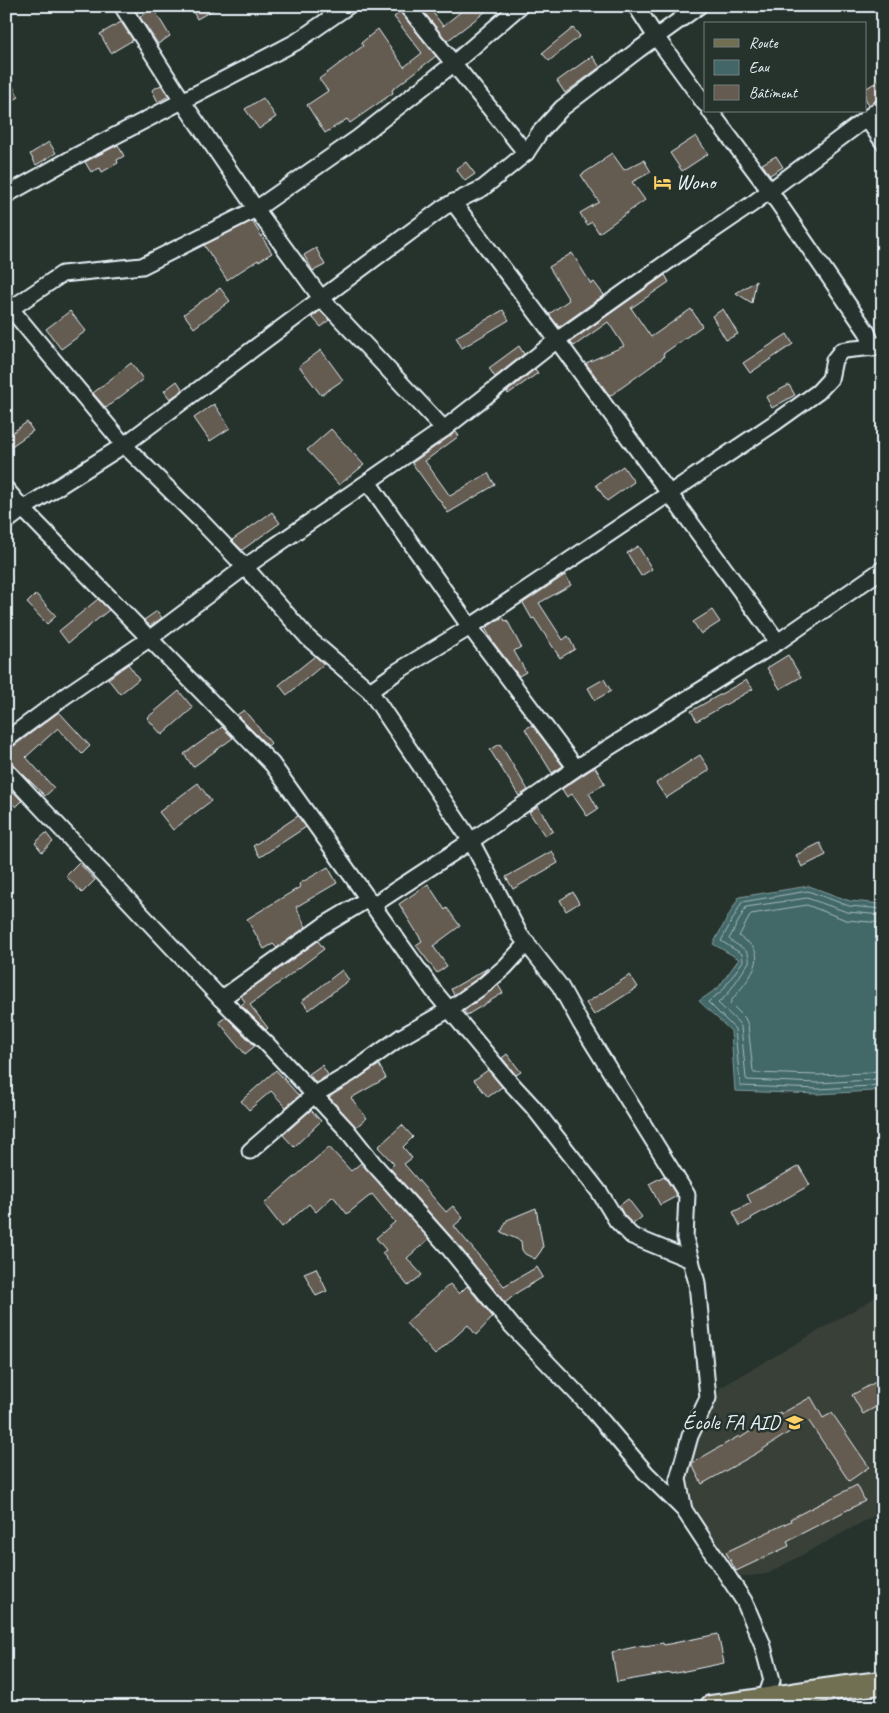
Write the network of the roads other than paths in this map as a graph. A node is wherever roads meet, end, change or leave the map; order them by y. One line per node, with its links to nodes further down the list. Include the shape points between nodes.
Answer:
1 (122, 6): 9 (street)
2 (348, 6): 9 (street, via 296,42)
3 (407, 6): 8 (street)
4 (520, 6): 8 (street)
5 (636, 6): 7 (street)
6 (700, 6): 7 (street)
7 (656, 37): 10 (street); 15 (street, via 562,108)
8 (453, 64): 15 (street); 19 (street, via 358,138)
9 (183, 102): 17 (street); 19 (street)
10 (704, 103)
11 (883, 106): 13 (street)
12 (711, 112): 16 (street)
13 (867, 119): 14 (street); 16 (street)
14 (883, 142)
15 (526, 153): 18 (street, via 484,188)
16 (770, 191): 22 (street); 23 (street)
17 (6, 195)
18 (453, 202): 20 (street); 22 (street)
19 (256, 209): 20 (street); 21 (street, via 142,266 62,274)
20 (321, 298): 24 (street); 25 (street)
21 (8, 308): 25 (street)
22 (557, 340): 24 (street); 28 (street)
23 (878, 346): 28 (street, via 841,351 834,360 830,379 818,392)
24 (444, 429): 26 (street)
25 (124, 445): 29 (street); 31 (street)
26 (368, 482): 31 (street); 33 (street)
27 (6, 489): 29 (street)
28 (669, 493): 33 (street); 35 (street)
29 (24, 509): 30 (street); 34 (street)
30 (6, 522)
31 (245, 568): 34 (street); 36 (street, via 308,638)
32 (883, 569): 35 (street)
33 (470, 627): 36 (street); 38 (street)
34 (149, 639): 37 (street); 41 (street, via 272,764)
35 (778, 642): 38 (street)
36 (370, 691): 40 (street)
37 (6, 740)
38 (576, 768): 40 (street)
39 (6, 770): 43 (street)
40 (471, 841): 41 (street); 42 (street)
41 (370, 902): 43 (street, via 323,926); 44 (street)
42 (527, 943): 44 (street, via 498,973); 47 (street, via 560,986 687,1195 685,1238)
43 (221, 999): 45 (street)
44 (450, 1009): 45 (street); 47 (street, via 533,1107 600,1193 617,1222 632,1236)
45 (314, 1095): 46 (street); 48 (street, via 448,1247 512,1326)
46 (250, 1151)
47 (691, 1260): 48 (street, via 697,1283 708,1398 690,1436 678,1479)
48 (684, 1510): 50 (street, via 744,1601 762,1643 772,1680)
49 (883, 1683): 50 (main road)
50 (766, 1703): 51 (main road)
51 (710, 1707)

